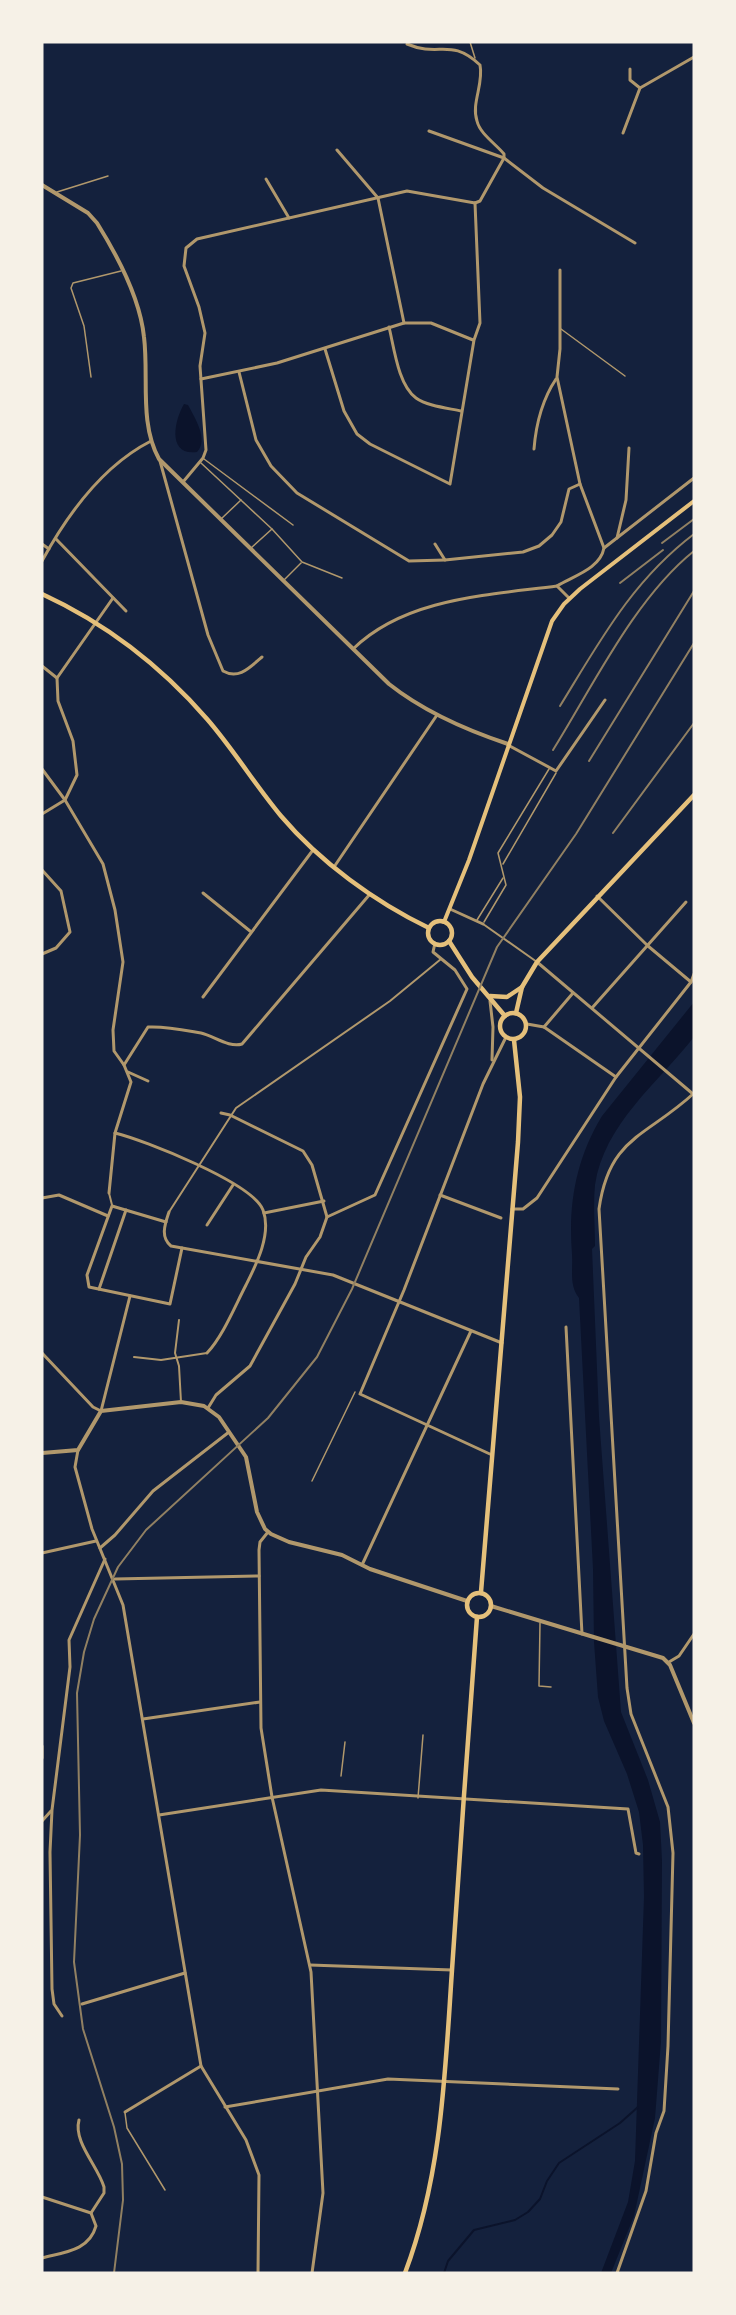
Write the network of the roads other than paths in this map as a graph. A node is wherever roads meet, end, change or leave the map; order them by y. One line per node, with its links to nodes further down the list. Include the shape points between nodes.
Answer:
1 (470, 42): 4 (lane)
2 (407, 44): 4 (street, via 424,50 458,49)
3 (694, 57): 6 (street)
4 (476, 61): 10 (street, via 481,81 477,122)
5 (630, 69): 6 (street, via 630,80)
6 (640, 88): 8 (street)
7 (429, 131): 10 (street)
8 (623, 133)
9 (337, 150): 15 (street)
10 (504, 158): 16 (street, via 480,201); 18 (street, via 543,188)
11 (108, 176): 14 (lane)
12 (266, 179): 17 (street)
13 (42, 185): 14 (street)
14 (55, 193): 20 (street, via 97,223)
15 (378, 198): 16 (street, via 418,191); 17 (street); 21 (street)
16 (475, 203): 24 (street, via 480,323)
17 (289, 218): 30 (street, via 197,239 186,248 184,266 205,333)
18 (635, 243)
19 (560, 270): 23 (street)
20 (122, 271): 28 (lane, via 73,283 71,288 84,326); 32 (street, via 142,322)
21 (404, 322): 22 (street); 24 (street, via 430,324)
22 (389, 327): 25 (street); 31 (street, via 411,394 422,401)
23 (560, 329): 27 (lane); 29 (street)
24 (474, 340): 31 (street)
25 (325, 348): 26 (street); 31 (street, via 344,411 357,434 450,484)
26 (239, 372): 30 (street); 53 (street, via 256,440 271,466 297,493 409,561)
27 (625, 376)
28 (92, 377)
29 (557, 377): 34 (street, via 545,400); 40 (street)
30 (201, 379): 35 (street, via 206,450)
31 (461, 411)
32 (151, 441): 36 (street); 46 (street, via 97,482)
33 (628, 448): 47 (street, via 626,500)
34 (534, 449)
35 (203, 458): 37 (street); 44 (lane)
36 (159, 459): 39 (street); 65 (street, via 208,635 223,671 235,675)
37 (200, 463): 39 (street); 41 (lane)
38 (694, 478): 47 (street)
39 (183, 482): 43 (street)
40 (580, 484): 50 (street); 53 (street, via 569,489 556,530 539,546 523,552)
41 (241, 500): 43 (lane); 45 (lane)
42 (694, 501): 61 (main road)
43 (220, 520): 52 (street)
44 (293, 525)
45 (272, 529): 52 (lane); 55 (lane)
46 (56, 539): 51 (street); 60 (street)
47 (617, 540): 50 (street)
48 (42, 544): 51 (street)
49 (435, 544): 53 (street)
50 (604, 548): 58 (street, via 602,556 580,576)
51 (49, 549): 54 (street)
52 (250, 549): 57 (street)
53 (445, 560)
54 (42, 561)
55 (302, 562): 56 (lane); 57 (lane)
56 (342, 578)
57 (283, 581): 64 (street)
58 (557, 586): 61 (street); 64 (street, via 406,614)
59 (42, 594): 63 (main road)
60 (113, 598): 62 (street); 63 (street)
61 (569, 598): 70 (main road, via 549,626)
62 (126, 611)
63 (97, 622): 67 (street); 77 (main road, via 190,700 283,818)
64 (352, 650): 69 (street, via 409,700)
65 (262, 657)
66 (42, 666): 67 (street)
67 (57, 678): 75 (street, via 58,701 77,759 77,775)
68 (605, 700): 73 (street)
69 (437, 715): 70 (street); 79 (street)
70 (508, 744): 71 (street); 86 (main road)
71 (550, 768): 73 (street); 78 (lane, via 498,853)
72 (42, 769): 75 (street)
73 (556, 771): 78 (lane)
74 (694, 795): 84 (main road)
75 (65, 800): 76 (street); 112 (street, via 103,864 115,910 123,962 113,1030 114,1051)
76 (42, 814)
77 (314, 849): 79 (main road); 91 (street)
78 (502, 865): 81 (lane)
79 (334, 867): 83 (main road)
80 (42, 870): 95 (street, via 61,891 70,932 56,948)
81 (504, 876): 87 (lane); 89 (lane, via 506,885)
82 (204, 893): 91 (street)
83 (370, 894): 90 (main road); 112 (street, via 242,1044 235,1046 201,1033 163,1026 148,1027)
84 (597, 896): 94 (street); 97 (main road)
85 (686, 902): 94 (street)
86 (450, 909): 87 (street); 88 (main road)
87 (477, 921): 89 (street)
88 (444, 922): 90 (main road, via 434,922); 92 (main road, via 452,931)
89 (483, 924): 97 (street)
90 (429, 928): 93 (main road)
91 (250, 931): 103 (street)
92 (449, 941): 93 (main road); 102 (main road, via 472,977)
93 (435, 943): 96 (street, via 432,951)
94 (648, 945): 99 (street); 104 (street)
95 (42, 954)
96 (439, 958): 119 (street, via 399,994); 133 (street, via 455,970 467,989 375,1195)
97 (537, 962): 100 (main road); 101 (street)
98 (694, 974): 99 (street)
99 (691, 982): 111 (street)
100 (522, 987): 102 (main road, via 507,997); 105 (main road)
101 (573, 993): 104 (street); 108 (street)
102 (490, 996): 106 (main road); 113 (street)
103 (203, 997)
104 (592, 1008): 111 (street)
105 (516, 1013): 106 (main road); 107 (main road)
106 (505, 1016): 109 (main road, via 500,1029)
107 (527, 1024): 108 (street); 110 (main road, via 523,1036)
108 (544, 1027): 115 (street)
109 (506, 1037): 110 (main road); 113 (street)
110 (514, 1040): 128 (main road, via 520,1098)
111 (638, 1049): 115 (street); 117 (street)
112 (124, 1065): 114 (street)
113 (491, 1065): 124 (street)
114 (128, 1072): 116 (street); 120 (street, via 131,1082)
115 (616, 1077): 128 (street, via 537,1198 523,1209)
116 (148, 1081)
117 (694, 1096): 176 (street, via 617,1155 604,1180 601,1196)
118 (221, 1113): 119 (street)
119 (230, 1115): 121 (street); 126 (street, via 303,1151)
120 (115, 1132): 121 (street); 123 (street)
121 (199, 1167): 122 (street); 130 (street)
122 (233, 1185): 131 (street, via 256,1200); 136 (street)
123 (109, 1193): 127 (street)
124 (440, 1195): 134 (street); 142 (street)
125 (42, 1198): 132 (street, via 59,1195)
126 (324, 1201): 131 (street); 133 (street)
127 (112, 1206): 129 (street); 132 (street)
128 (512, 1209): 146 (main road)
129 (126, 1210): 135 (street); 140 (street)
130 (169, 1212): 135 (street)
131 (264, 1213): 138 (street, via 265,1230)
132 (108, 1216): 140 (street, via 87,1275 89,1287)
133 (327, 1217): 139 (street)
134 (501, 1218)
135 (166, 1222): 137 (street, via 166,1241)
136 (207, 1225)
137 (182, 1248): 138 (street); 141 (street, via 170,1304)
138 (258, 1260): 139 (street); 148 (street)
139 (301, 1268): 142 (street, via 346,1279); 153 (street, via 250,1366 216,1395)
140 (99, 1289): 141 (street)
141 (130, 1296): 154 (street)
142 (398, 1301): 145 (street); 155 (street, via 360,1394)
143 (178, 1320): 150 (street)
144 (566, 1327): 174 (street)
145 (471, 1331): 146 (street); 155 (street)
146 (501, 1343): 159 (main road)
147 (42, 1353): 154 (street)
148 (207, 1353): 150 (street)
149 (134, 1357): 150 (street)
150 (176, 1358): 152 (street)
151 (355, 1392): 160 (lane)
152 (181, 1402): 153 (street); 154 (street)
153 (208, 1408): 156 (street)
154 (100, 1410): 157 (street)
155 (427, 1426): 159 (street); 166 (street)
156 (230, 1432): 161 (street, via 247,1461 257,1512); 163 (street, via 153,1491)
157 (78, 1450): 158 (street); 162 (street, via 75,1467)
158 (42, 1453)
159 (492, 1455): 169 (main road)
160 (312, 1481)
161 (268, 1532): 166 (street); 167 (street, via 259,1545)
162 (96, 1540): 163 (street); 164 (street)
163 (99, 1548): 165 (street)
164 (42, 1552)
165 (105, 1559): 168 (street); 192 (street, via 69,1640 70,1667)
166 (362, 1565): 170 (street)
167 (259, 1576): 168 (street); 179 (street)
168 (115, 1579): 180 (street)
169 (481, 1593): 170 (main road, via 474,1593); 171 (main road, via 488,1596)
170 (467, 1601): 172 (main road, via 468,1611)
171 (491, 1606): 172 (main road, via 486,1615); 173 (street)
172 (477, 1617): 191 (main road)
173 (540, 1621): 174 (street); 178 (lane, via 539,1686)
174 (582, 1634): 176 (street)
175 (694, 1634): 177 (street, via 679,1656)
176 (621, 1645): 177 (street); 215 (street, via 631,1714 668,1807 673,1853 663,2111 644,2200)
177 (669, 1662): 181 (street)
178 (551, 1687)
179 (260, 1702): 180 (street); 189 (street)
180 (143, 1719): 193 (street)
181 (694, 1723)
182 (423, 1735): 190 (lane)
183 (345, 1742): 186 (lane)
184 (42, 1746): 185 (street)
185 (42, 1758)
186 (341, 1776)
187 (340, 1785): 188 (lane)
188 (342, 1792): 189 (street, via 321,1790); 190 (street)
189 (272, 1797): 193 (street); 196 (street)
190 (418, 1798): 191 (street)
191 (464, 1801): 195 (street, via 628,1809); 197 (main road)
192 (52, 1810): 194 (street); 200 (street, via 52,1989 54,2004)
193 (159, 1815): 198 (street)
194 (42, 1821)
195 (639, 1854)
196 (310, 1965): 197 (street); 204 (street)
197 (452, 1970): 202 (main road)
198 (185, 1973): 199 (street); 201 (street)
199 (82, 2004)
200 (62, 2016)
201 (201, 2066): 205 (street); 206 (street)
202 (445, 2081): 203 (street); 204 (street, via 388,2079); 214 (main road, via 436,2161)
203 (618, 2089)
204 (316, 2090): 205 (street); 213 (street, via 323,2193)
205 (225, 2107): 212 (street, via 246,2140 259,2175)
206 (125, 2112): 208 (lane, via 127,2128)
207 (80, 2120): 210 (street, via 77,2129 104,2187 99,2203)
208 (165, 2190)
209 (42, 2197): 210 (street)
210 (90, 2213): 211 (street, via 96,2226 86,2244)
211 (42, 2258)
212 (258, 2273)
213 (312, 2273)
214 (406, 2273)
215 (617, 2273)

